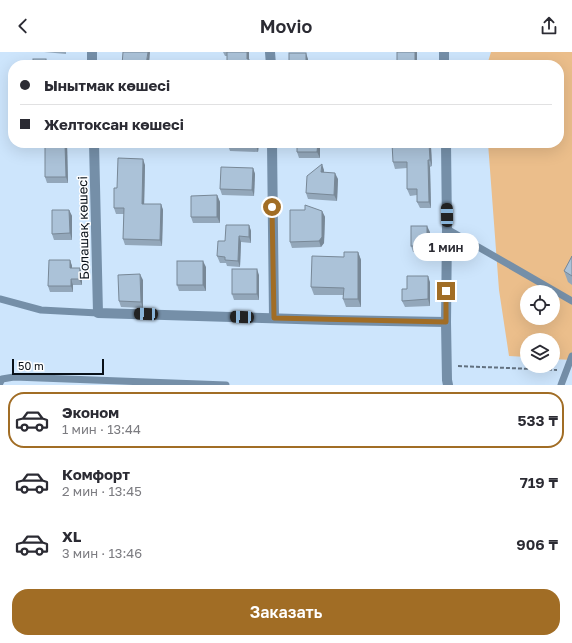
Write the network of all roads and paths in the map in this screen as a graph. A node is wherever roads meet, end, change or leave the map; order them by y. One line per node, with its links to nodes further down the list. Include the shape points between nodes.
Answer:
1 (94, 148): 7 (street, Болашақ көшесі)
2 (272, 148): 8 (street)
3 (446, 148): 4 (street)
4 (447, 229): 6 (lane); 9 (street)
5 (0, 299): 7 (lane, via 40,310)
6 (572, 301)
7 (98, 313): 8 (street)
8 (274, 318): 9 (street)
9 (446, 322): 11 (street)
10 (572, 356): 12 (lane)
11 (447, 366): 12 (path); 16 (street)
12 (567, 370): 17 (lane)
13 (1, 380): 14 (lane, via 14,377)
14 (137, 383): 15 (lane)
15 (226, 385)
16 (448, 385)
17 (561, 385)

